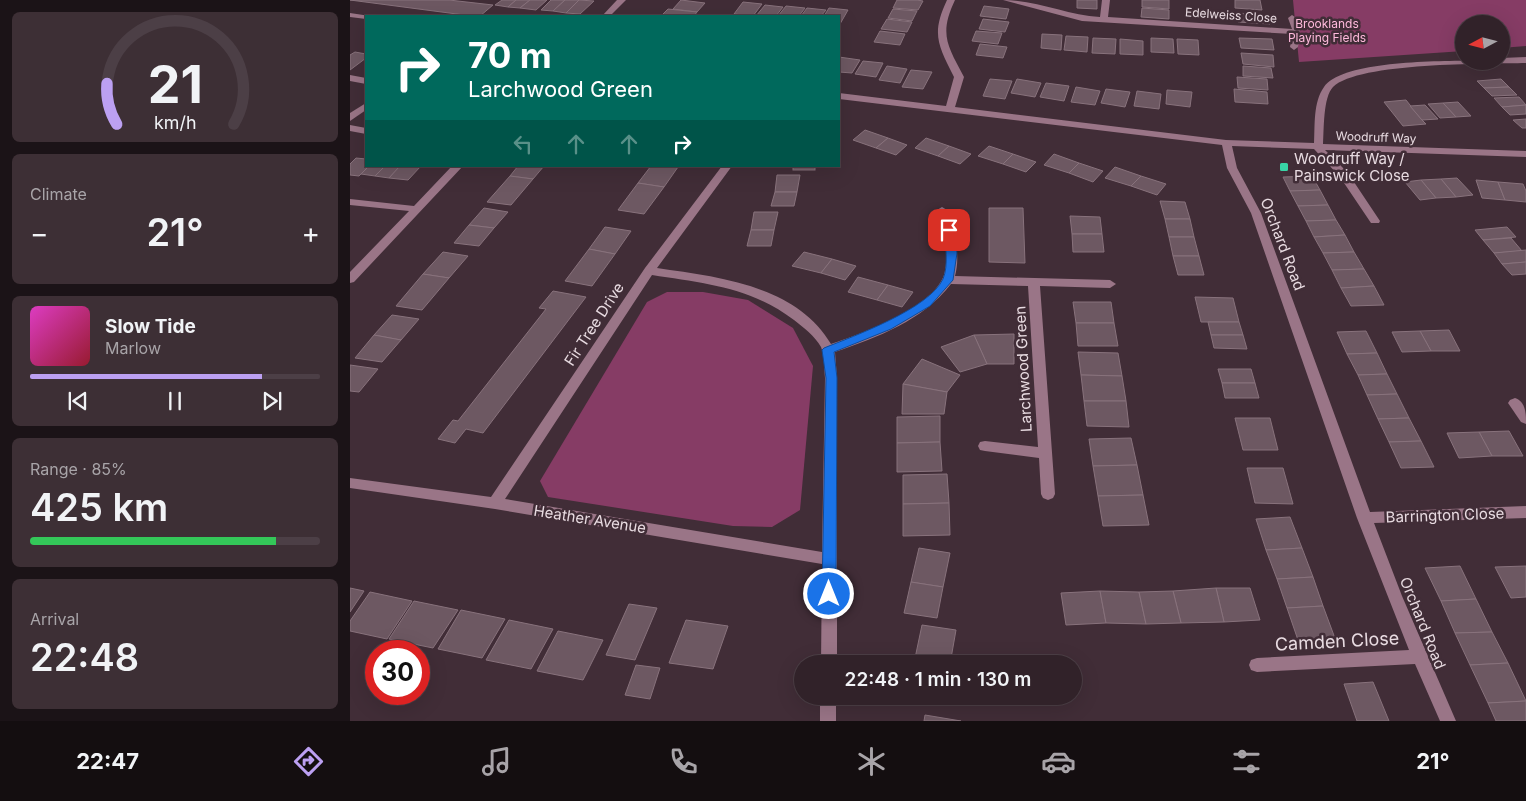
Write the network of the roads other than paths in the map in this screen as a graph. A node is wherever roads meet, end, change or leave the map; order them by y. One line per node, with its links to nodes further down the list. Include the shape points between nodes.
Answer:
1 (622, 0): 6 (street)
2 (951, 0): 19 (street, via 940,20 938,36 959,77)
3 (1007, 0): 9 (street, Edelweiss Close)
4 (1106, 0): 9 (street)
5 (350, 15): 7 (street)
6 (607, 15)
7 (365, 17)
8 (1292, 18): 10 (street, Edelweiss Close)
9 (1104, 20): 10 (street, Edelweiss Close)
10 (1297, 32): 11 (street, Edelweiss Close)
11 (1294, 47)
12 (1526, 60): 13 (street)
13 (1510, 61)
14 (1455, 64): 24 (street, via 1383,68 1351,75 1330,85 1323,97)
15 (350, 78): 16 (street)
16 (365, 80)
17 (840, 96): 19 (street)
18 (365, 107): 20 (street)
19 (950, 110): 23 (street)
20 (350, 118)
21 (350, 128): 22 (street)
22 (365, 131)
23 (1226, 143): 24 (street, Woodruff Way); 46 (street, Orchard Road, via 1232,168 1256,213)
24 (1318, 148): 25 (street, Woodruff Way); 31 (street, via 1344,175)
25 (1525, 156)
26 (457, 167): 29 (street)
27 (726, 167): 32 (street, Fir Tree Drive)
28 (350, 202): 29 (street)
29 (417, 209): 33 (street)
30 (942, 210): 34 (street, via 952,253)
31 (1375, 221)
32 (649, 270): 37 (street, via 744,286 761,293 789,309 820,335); 44 (street, Fir Tree Drive)
33 (350, 279)
34 (948, 280): 35 (street); 37 (street, via 926,303 887,327)
35 (1034, 283): 36 (street); 41 (street, Larchwood Green)
36 (1110, 284)
37 (828, 350): 47 (street, via 831,378)
38 (1515, 403): 39 (street)
39 (1526, 419)
40 (985, 446): 41 (street, Larchwood Green)
41 (1044, 453): 43 (street, Larchwood Green)
42 (350, 483): 44 (street, Heather Avenue)
43 (1048, 494)
44 (495, 503): 47 (street, Heather Avenue)
45 (1526, 512): 46 (street, Barrington Close)
46 (1364, 518): 49 (street, Orchard Road)
47 (830, 559): 48 (street)
48 (829, 655)
49 (1418, 657): 50 (street, Camden Close); 53 (street, Orchard Road)
50 (1257, 665)
51 (828, 705): 52 (street)
52 (828, 721)
53 (1448, 721)

